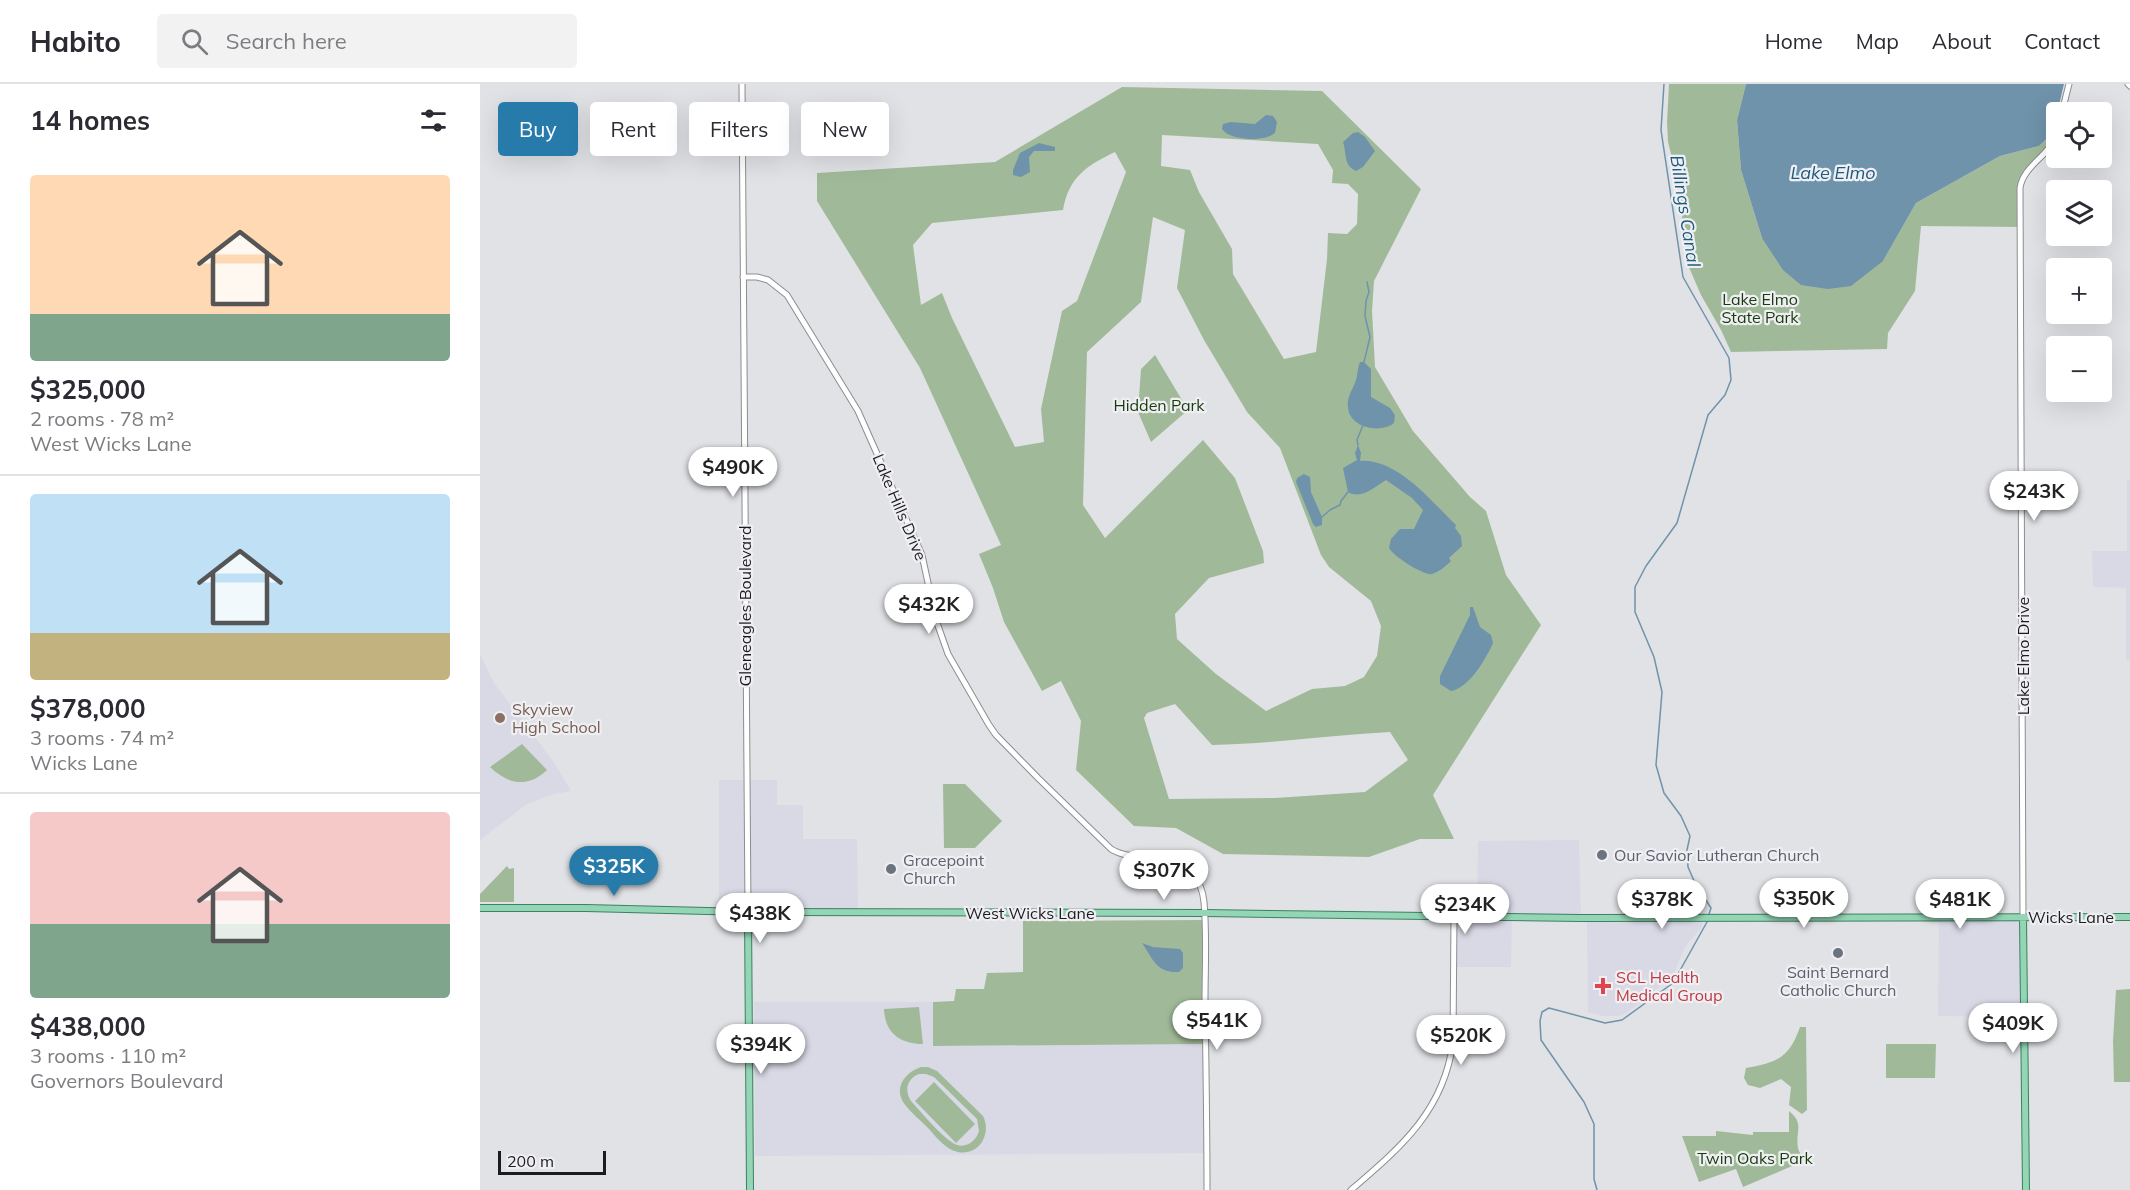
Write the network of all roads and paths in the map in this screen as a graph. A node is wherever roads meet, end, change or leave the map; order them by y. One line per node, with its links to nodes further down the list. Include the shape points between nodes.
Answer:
1 (742, 84): 5 (street, Gleneagles Boulevard)
2 (2069, 84): 3 (street)
3 (2064, 102)
4 (2046, 153): 10 (street, Lake Elmo Drive, via 2025,174 2020,188)
5 (744, 277): 7 (street, Gleneagles Boulevard); 8 (street, Lake Hills Drive, via 768,280 787,295 858,411 922,555 948,654 996,735 1111,849 1126,855 1169,858 1186,867 1201,887)
6 (480, 908): 7 (main road, West Wicks Lane)
7 (748, 912): 8 (main road, West Wicks Lane); 13 (main road)
8 (1204, 913): 9 (main road, West Wicks Lane); 14 (street, Lake Hills Drive)
9 (1454, 916): 12 (main road, West Wicks Lane); 15 (street, via 1453,1042 1441,1088 1416,1130)
10 (2023, 917): 11 (main road, Wicks Lane); 12 (main road, Wicks Lane); 16 (main road, Lake Elmo Drive)
11 (2130, 917)
12 (1581, 918)
13 (750, 1190)
14 (1207, 1190)
15 (1351, 1190)
16 (2026, 1190)

